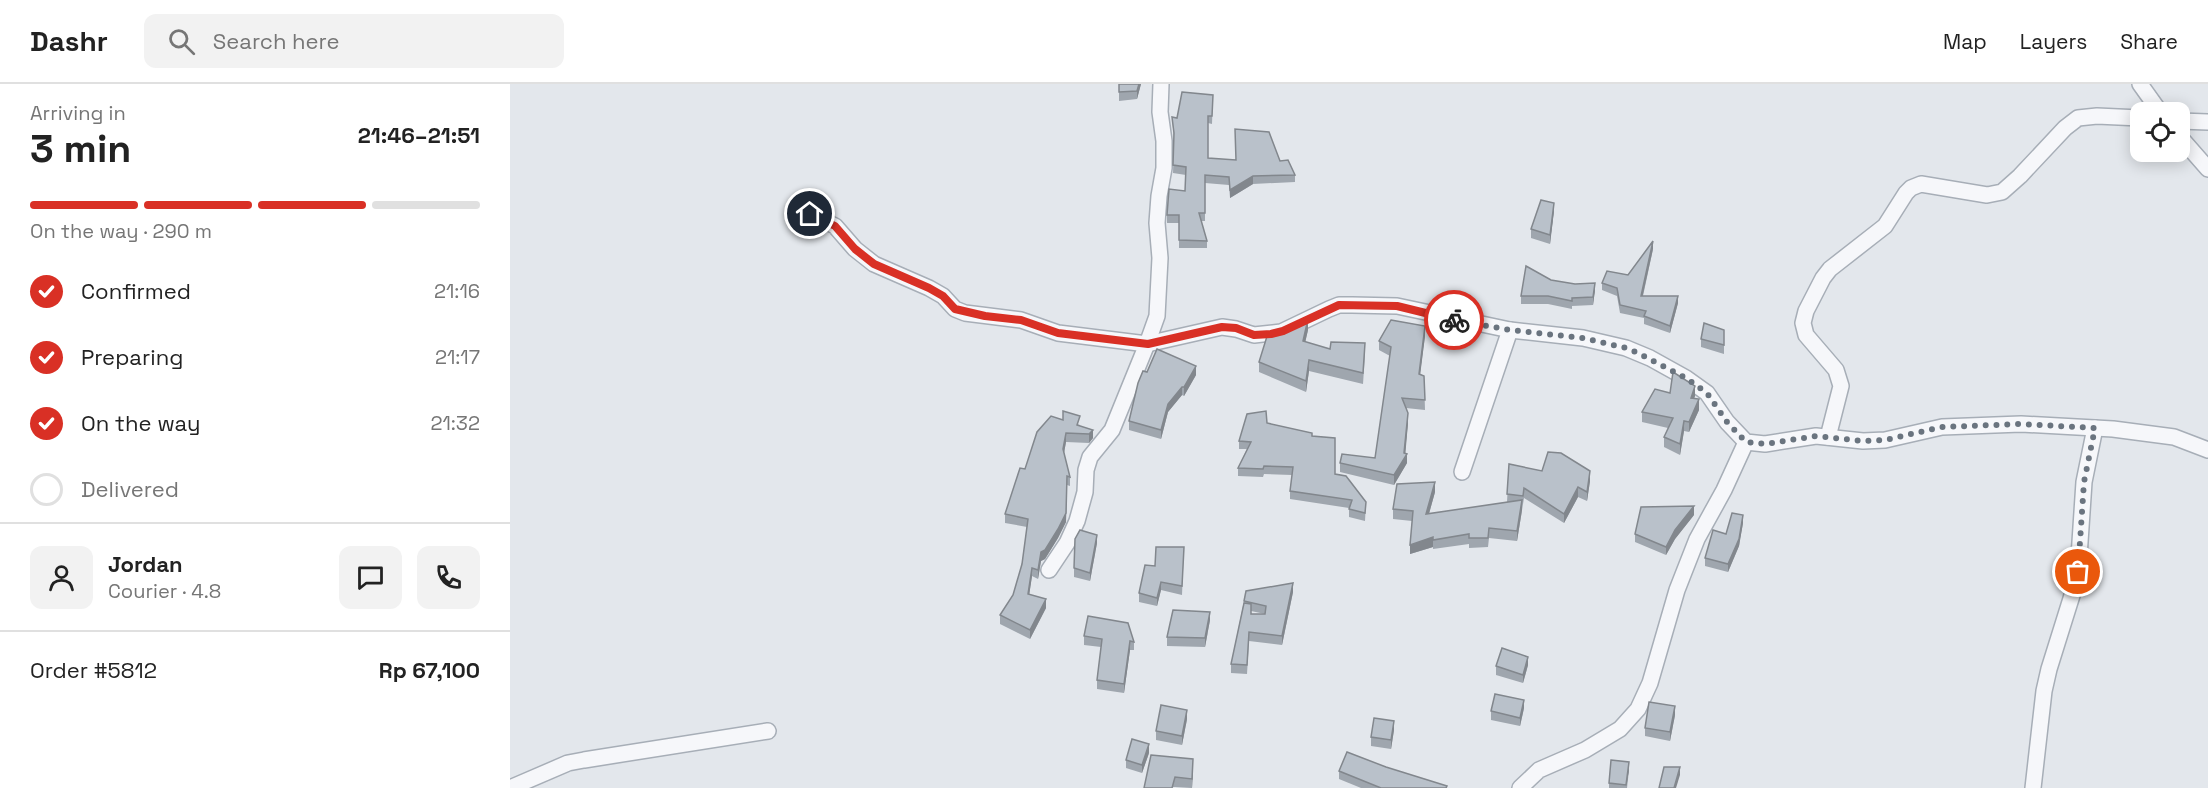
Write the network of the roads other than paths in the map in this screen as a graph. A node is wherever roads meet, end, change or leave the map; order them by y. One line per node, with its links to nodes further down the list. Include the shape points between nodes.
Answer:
1 (1161, 84): 11 (street, via 1164,168 1157,223 1159,287 1157,316)
2 (2140, 84): 3 (street)
3 (2153, 102)
4 (2130, 118): 13 (street, via 2078,118 2002,192 1987,195 1921,184 1911,188 1885,226 1830,269 1803,323 1806,335 1836,370 1841,386)
5 (2190, 121): 6 (street)
6 (2208, 122)
7 (2190, 148): 8 (street)
8 (2208, 169)
9 (810, 214): 11 (street, via 835,226 868,260 929,288 955,309 1021,320 1058,333)
10 (1510, 330): 11 (street, via 1397,306 1339,305 1271,334 1254,335 1222,327); 14 (street, via 1583,338 1650,358 1707,393); 16 (street)
11 (1148, 344): 17 (street, via 1112,430 1090,457 1077,521)
12 (2095, 428): 13 (street, via 2021,424 1942,427 1885,440); 15 (street, via 2174,437); 21 (street, via 2084,482 2078,572 2044,691)
13 (1828, 437): 14 (street, via 1800,437 1765,444)
14 (1746, 442): 20 (street, via 1697,539 1638,709 1620,729 1586,750 1539,770)
15 (2208, 450)
16 (1462, 472)
17 (1049, 570)
18 (768, 730): 19 (street, via 568,763)
19 (510, 788)
20 (1520, 788)
21 (2032, 788)

